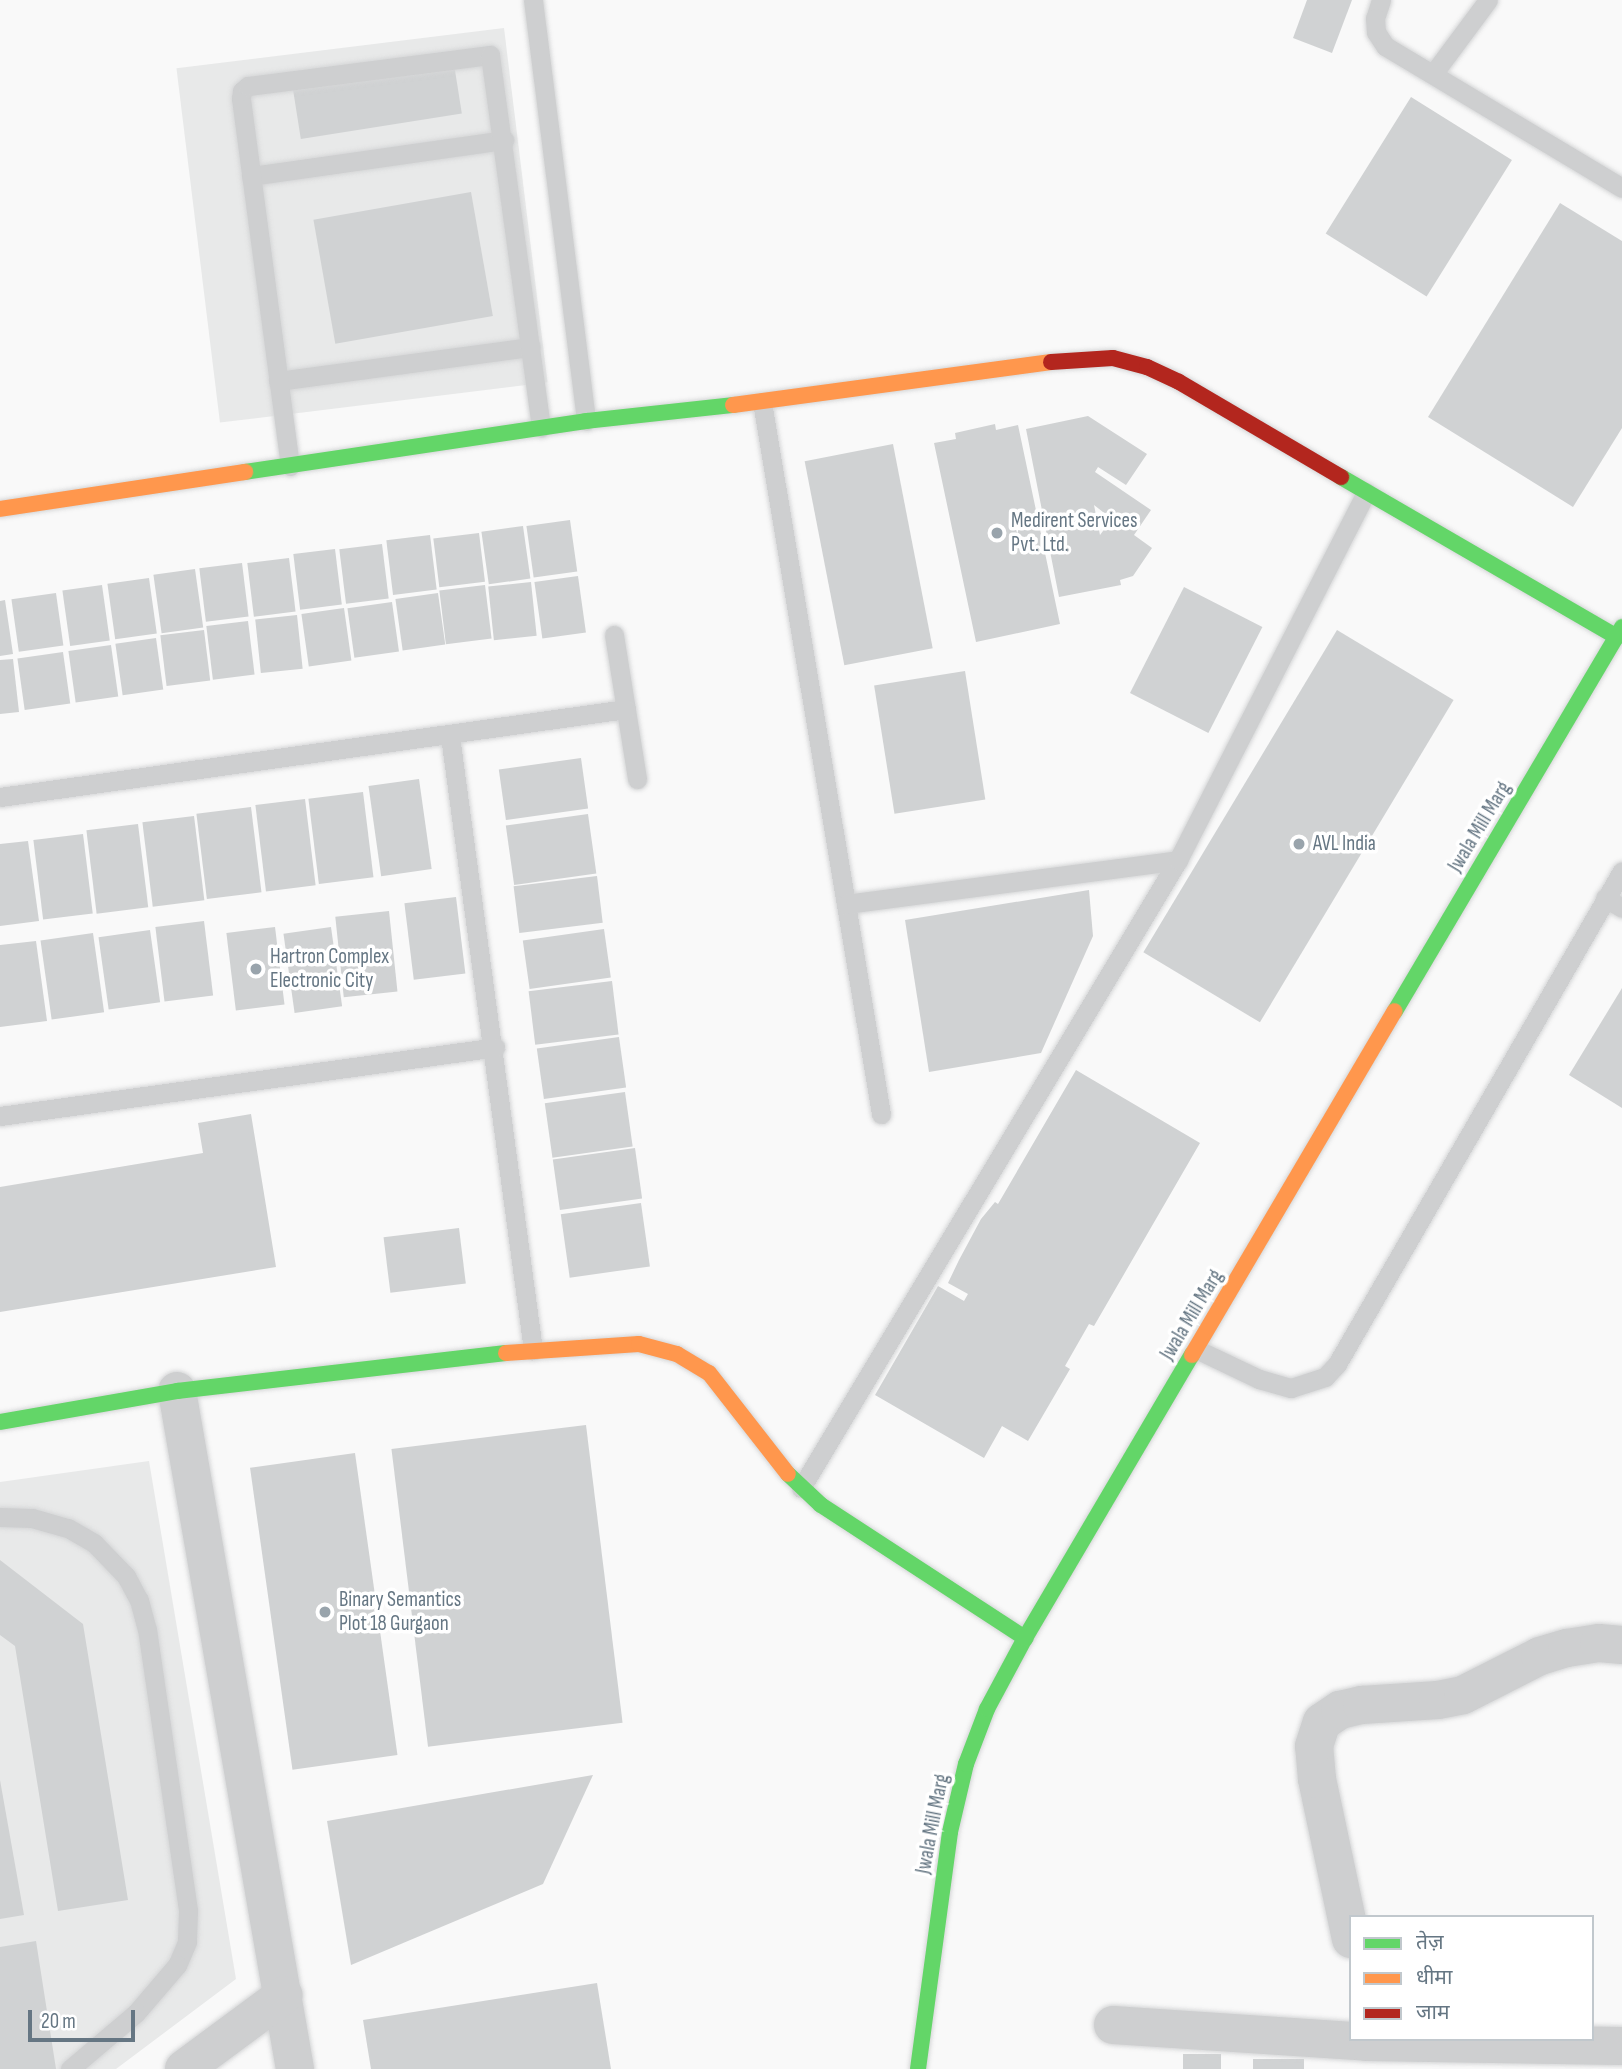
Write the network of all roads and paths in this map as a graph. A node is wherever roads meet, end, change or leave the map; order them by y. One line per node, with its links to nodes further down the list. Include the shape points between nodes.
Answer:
1 (533, 0): 11 (lane)
2 (1381, 0): 4 (lane, via 1375,18 1378,39)
3 (1488, 0): 4 (lane)
4 (1433, 74): 7 (lane)
5 (504, 140): 6 (lane); 6 (lane, via 489,55 276,82 242,91); 8 (lane)
6 (251, 176): 9 (lane)
7 (1622, 188)
8 (531, 346): 9 (lane); 12 (lane)
9 (278, 381): 13 (lane)
10 (762, 402): 11 (street); 14 (street, via 1079,358 1113,358 1179,382); 25 (lane)
11 (586, 421): 12 (street)
12 (541, 428): 13 (street)
13 (290, 466): 15 (street)
14 (1366, 492): 16 (street); 22 (lane)
15 (0, 509)
16 (1619, 632): 29 (street, Jwala Mill Marg)
17 (614, 635): 18 (lane)
18 (626, 709): 19 (lane); 20 (lane)
19 (450, 736): 21 (lane); 26 (lane)
20 (637, 779)
21 (0, 797)
22 (1178, 860): 25 (lane); 33 (lane)
23 (1622, 871): 24 (lane)
24 (1614, 903): 29 (lane, via 1325,1377 1291,1388)
25 (846, 904): 27 (lane)
26 (495, 1047): 28 (lane); 30 (lane)
27 (881, 1114)
28 (0, 1116)
29 (1196, 1349): 35 (street, Jwala Mill Marg)
30 (533, 1350): 31 (street); 33 (street, via 639,1343 677,1354 709,1373 769,1454)
31 (177, 1391): 32 (street); 38 (street)
32 (0, 1422)
33 (801, 1488): 35 (street)
34 (0, 1517): 42 (lane, via 32,1518 93,1543 126,1576 139,1600 188,1911 187,1942 177,1965 136,2013)
35 (1026, 1639): 45 (street, Jwala Mill Marg, via 987,1709 966,1764 950,1832)
36 (1622, 1645): 37 (street, via 1567,1648 1463,1695 1362,1705 1340,1710 1322,1722 1314,1746 1317,1779)
37 (1349, 1930)
38 (284, 1995): 43 (street); 44 (street)
39 (1113, 2025): 41 (street)
40 (1622, 2046): 41 (street)
41 (1368, 2050)
42 (70, 2069)
43 (184, 2069)
44 (295, 2069)
45 (918, 2069)

